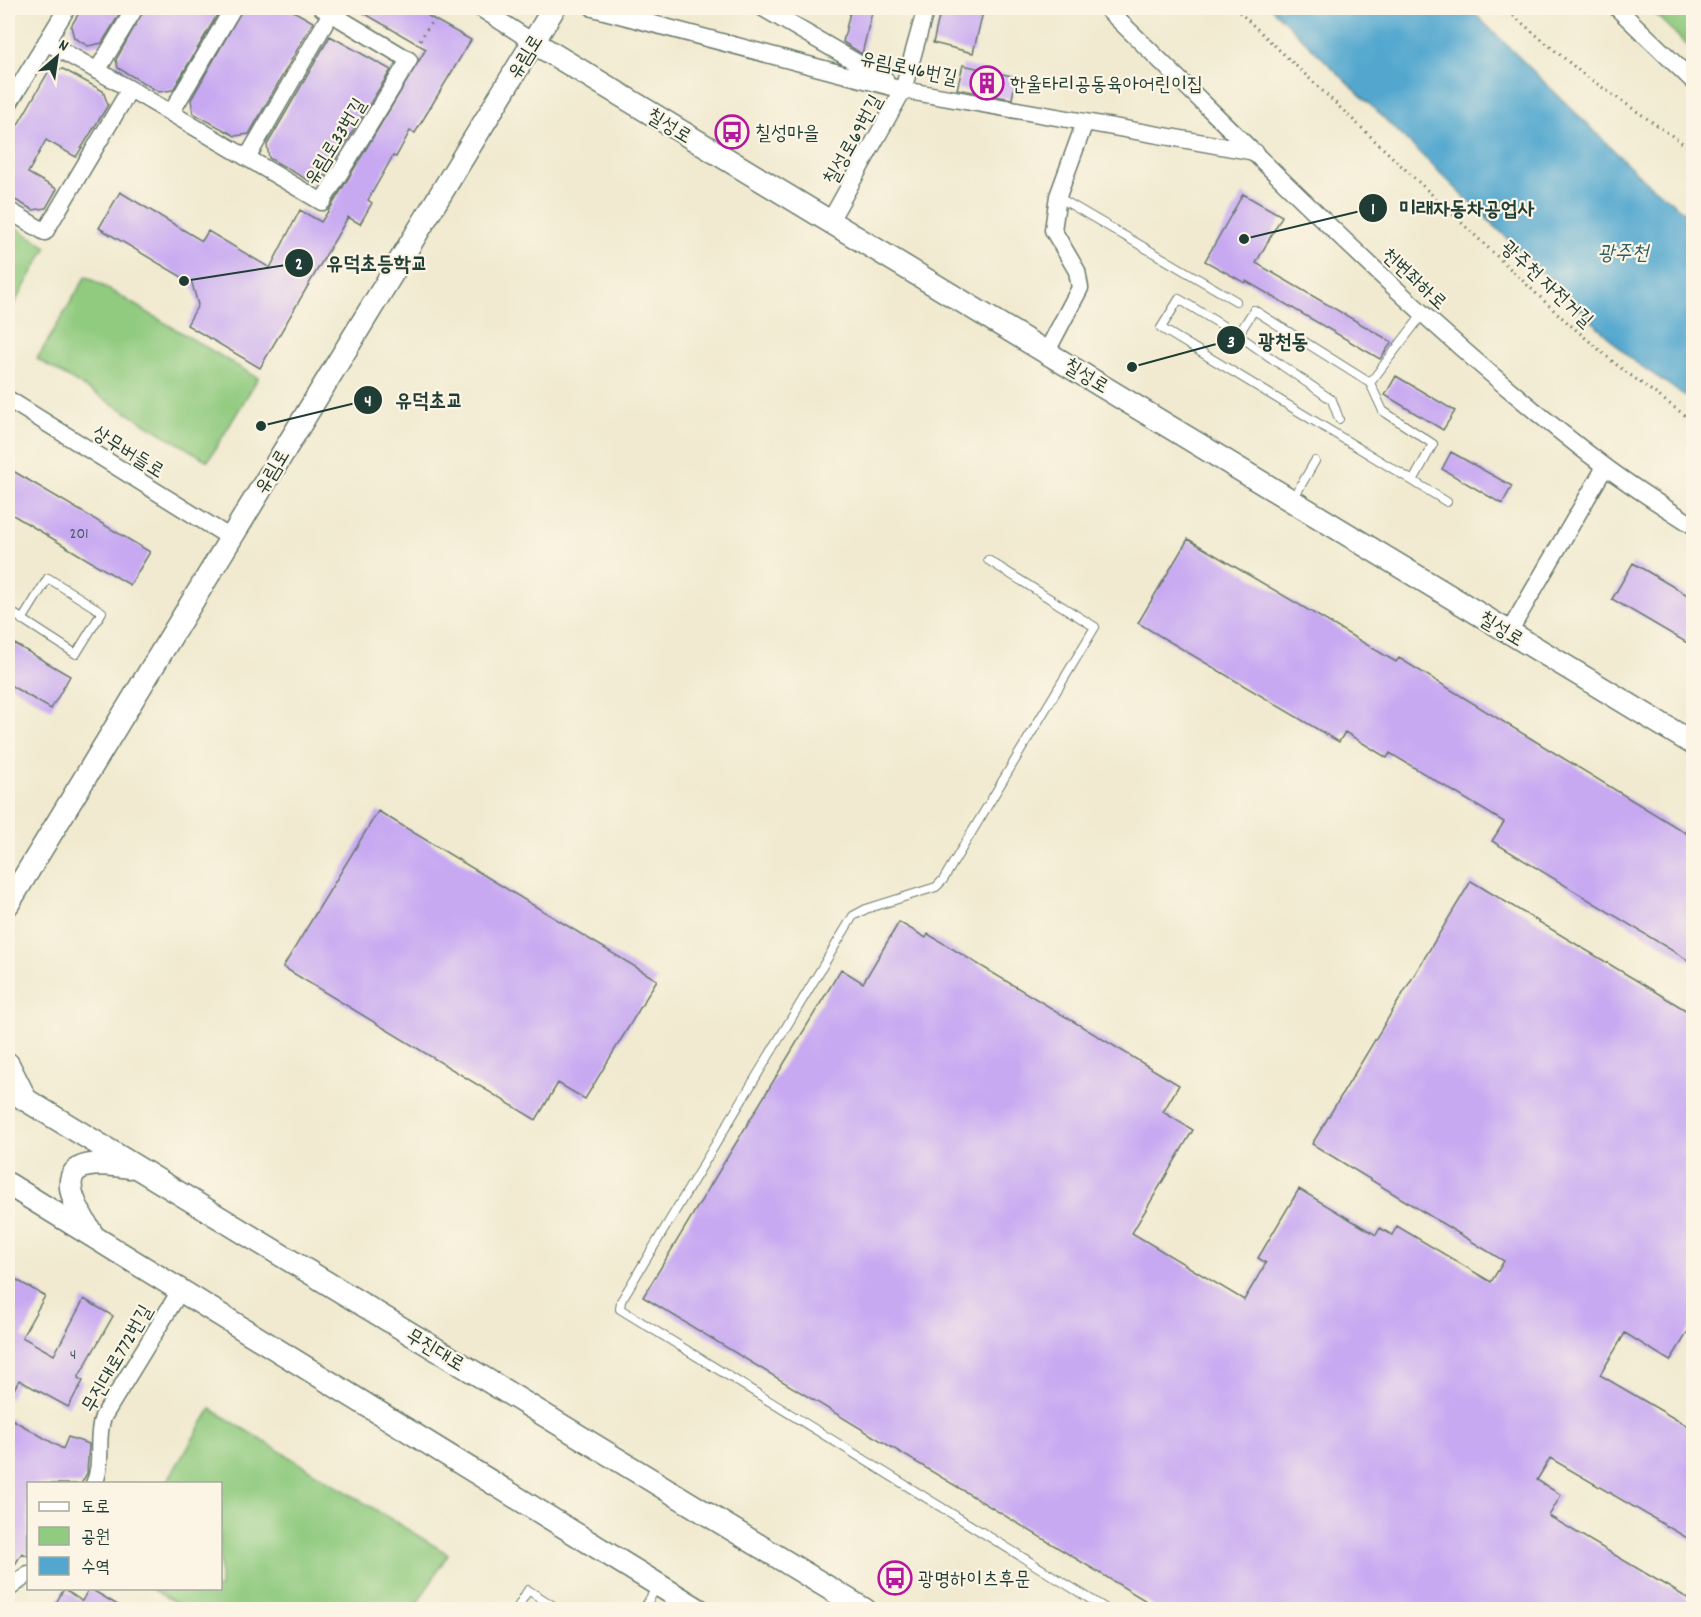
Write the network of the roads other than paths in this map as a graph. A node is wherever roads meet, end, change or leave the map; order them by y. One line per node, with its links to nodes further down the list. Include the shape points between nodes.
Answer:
1 (67, 8): 12 (street)
2 (135, 8): 14 (street)
3 (233, 8): 19 (street)
4 (480, 8): 13 (street, 칠성로)
5 (554, 8): 13 (street, 유림로)
6 (593, 8): 17 (street, 유림로46번길)
7 (763, 8): 17 (street)
8 (926, 8): 17 (street, 칠성로69번길)
9 (1106, 8): 21 (street, 천변좌하로)
10 (1617, 8): 15 (street)
11 (327, 10): 22 (street); 22 (street, 유림로33번길, via 409,60 322,202)
12 (46, 42): 14 (street, 유림로33번길); 18 (street)
13 (533, 42): 25 (street, 칠성로); 39 (street, 유림로)
14 (97, 71): 16 (street, 유림로33번길)
15 (1694, 82)
16 (130, 88): 19 (street, 유림로33번길); 24 (street, via 45,232)
17 (903, 90): 20 (street, 유림로46번길); 25 (street, 칠성로69번길)
18 (8, 105)
19 (171, 113): 22 (street, 유림로33번길)
20 (1085, 122): 21 (street, 유림로46번길); 23 (street)
21 (1256, 152): 27 (street, 천변좌하로)
22 (247, 158)
23 (1058, 196): 26 (lane); 29 (street, via 1053,230 1077,271 1080,288)
24 (8, 210)
25 (830, 221): 29 (street, 칠성로)
26 (1236, 302)
27 (1422, 315): 30 (lane); 34 (street, 천변좌하로)
28 (1238, 335): 30 (lane, via 1254,310); 32 (lane, via 1332,400); 35 (lane, via 1179,299 1161,328)
29 (1047, 351): 36 (street, 칠성로)
30 (1370, 383): 35 (lane, via 1383,411 1433,444)
31 (8, 399): 39 (street, 상무버들로)
32 (1339, 419)
33 (1316, 461): 36 (lane)
34 (1605, 467): 38 (street, 천변좌하로); 43 (street)
35 (1413, 481): 37 (lane)
36 (1293, 499): 43 (street, 칠성로)
37 (1447, 502)
38 (1694, 526)
39 (230, 537): 45 (street, 유림로)
40 (988, 560): 61 (lane, via 1095,627 943,880 936,888 853,916 621,1301 620,1309)
41 (8, 610): 42 (lane)
42 (22, 620): 42 (lane, via 76,654 102,612 48,578)
43 (1509, 632): 44 (street, 칠성로)
44 (1694, 744)
45 (8, 904)
46 (8, 1064): 47 (street)
47 (17, 1094): 48 (street, 무진대로)
48 (140, 1168): 50 (street, via 104,1162 77,1169 70,1188 74,1205); 60 (street, 무진대로)
49 (8, 1184): 50 (street)
50 (95, 1238): 51 (street)
51 (180, 1290): 52 (street, 무진대로772번길, via 103,1417 98,1432 99,1473); 54 (street)
52 (95, 1482)
53 (27, 1575): 55 (street)
54 (659, 1584): 58 (lane); 59 (street)
55 (8, 1589)
56 (516, 1610): 57 (lane, via 528,1590)
57 (560, 1610)
58 (643, 1610)
59 (699, 1610)
60 (865, 1610)
61 (1108, 1610)

